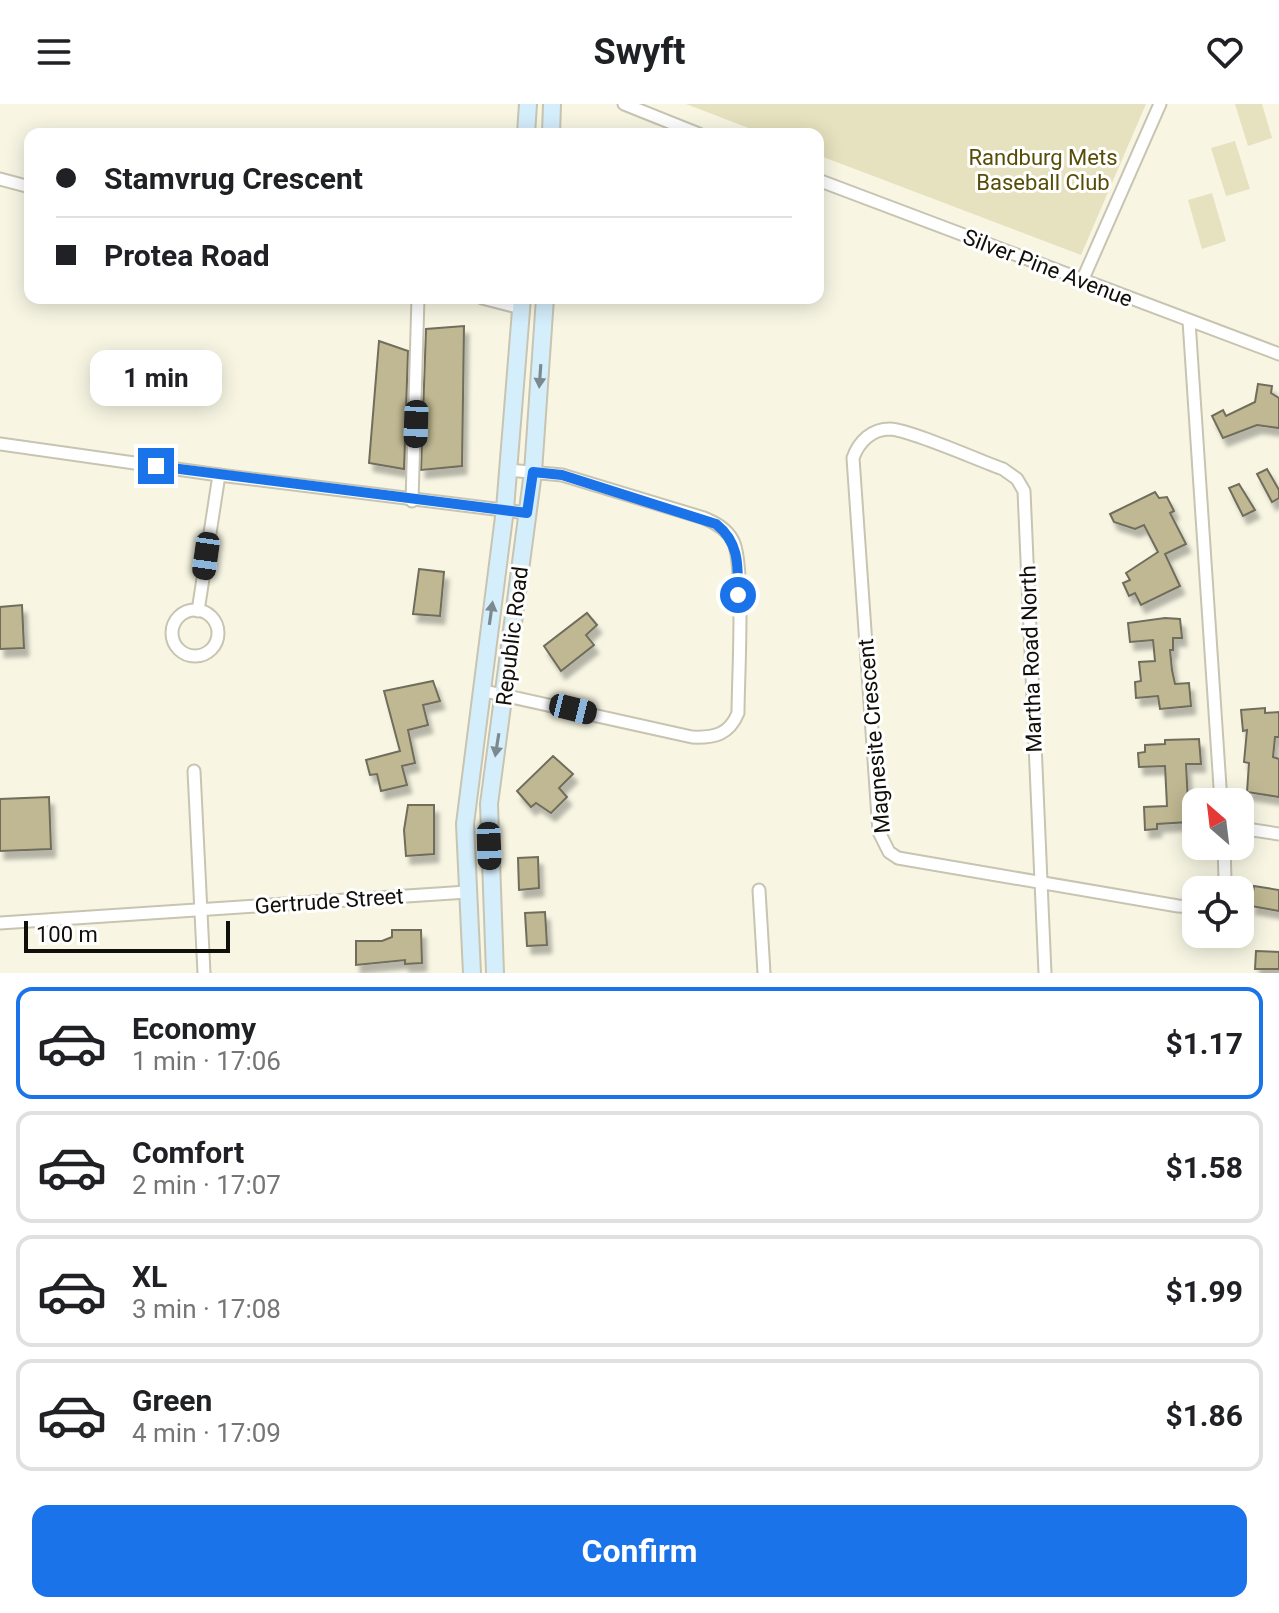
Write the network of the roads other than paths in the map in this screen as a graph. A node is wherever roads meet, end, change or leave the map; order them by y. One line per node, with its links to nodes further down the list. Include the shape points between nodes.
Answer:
1 (528, 104): 5 (main road)
2 (552, 104): 6 (main road)
3 (624, 104): 7 (street)
4 (1160, 104): 11 (street)
5 (526, 128)
6 (551, 128)
7 (684, 128)
8 (0, 179): 10 (street)
9 (824, 182): 11 (street, Silver Pine Avenue)
10 (24, 185)
11 (1082, 281): 15 (street, Silver Pine Avenue)
12 (418, 304): 22 (street)
13 (522, 304): 19 (main road, Republic Road)
14 (545, 304): 20 (main road, Republic Road, one-way to 20)
15 (1189, 321): 16 (street, Silver Pine Avenue); 29 (street)
16 (1279, 354)
17 (896, 430): 32 (street, Martha Road North, via 1003,469 1024,491); 32 (street, Magnesite Crescent, via 867,437 853,458 879,832 898,858)
18 (0, 444): 21 (street)
19 (508, 470): 20 (street); 23 (main road, Republic Road)
20 (533, 472): 24 (main road, Republic Road); 27 (street, via 562,475 704,518 725,530 738,566 738,713 720,734 692,737)
21 (219, 475): 22 (street); 25 (street)
22 (412, 501): 23 (street)
23 (505, 509): 24 (street); 26 (main road, Republic Road, one-way to 23)
24 (527, 513): 27 (main road, Republic Road)
25 (198, 611): 25 (street, via 214,621 218,633 210,651 191,656 180,651 172,633 180,616)
26 (480, 690): 27 (street); 34 (main road, Republic Road, via 465,824)
27 (505, 693): 40 (main road, Republic Road, one-way to 40, via 489,804)
28 (194, 771): 36 (street)
29 (1220, 788)
30 (1254, 830): 31 (street)
31 (1279, 834)
32 (1039, 880): 35 (street, Magnesite Crescent); 42 (street, Martha Road North)
33 (759, 890): 41 (street)
34 (467, 892): 36 (street, Gertrude Street); 39 (main road, Republic Road)
35 (1182, 905)
36 (200, 910): 37 (street, Gertrude Street); 38 (street)
37 (0, 923)
38 (204, 973)
39 (472, 973)
40 (495, 973)
41 (764, 973)
42 (1045, 973)

